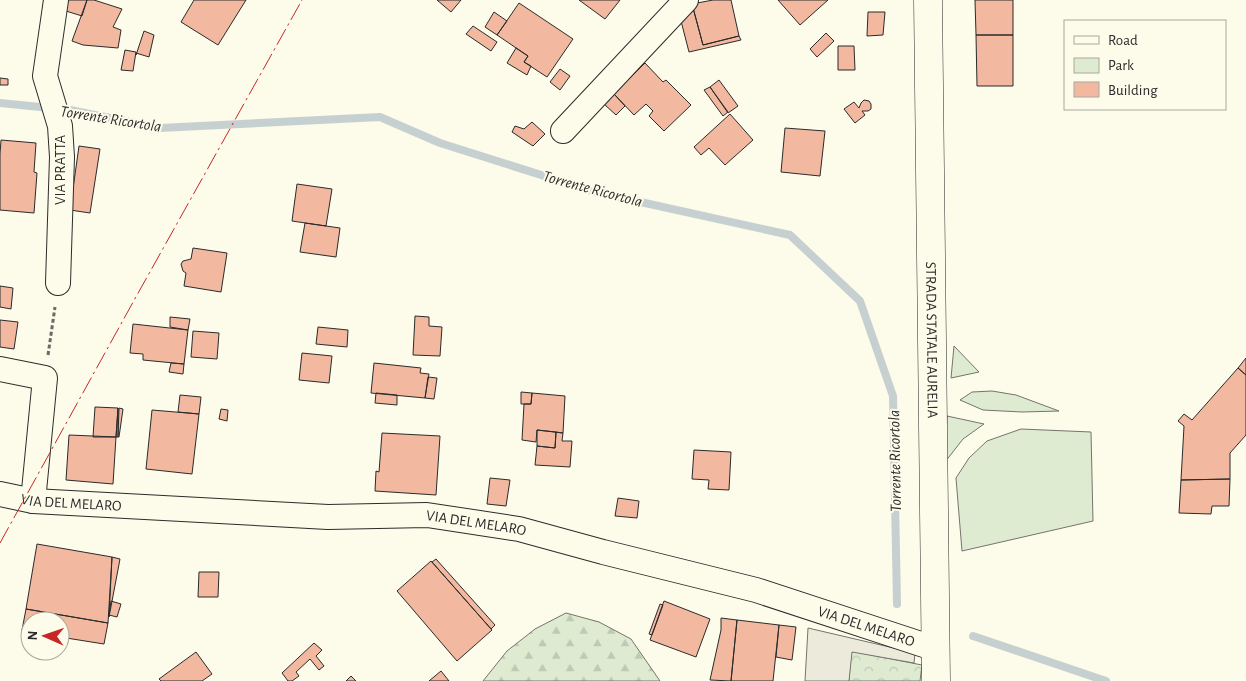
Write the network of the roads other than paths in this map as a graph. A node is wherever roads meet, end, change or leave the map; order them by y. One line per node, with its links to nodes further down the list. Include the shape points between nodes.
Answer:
1 (56, 0): 5 (street, VIA PRATTA, via 45,76 60,126 62,157)
2 (686, 0): 4 (street)
3 (928, 0): 9 (main road, STRADA STATALE AURELIA)
4 (563, 131)
5 (58, 283)
6 (0, 369): 8 (street, via 45,378)
7 (0, 494): 8 (street, VIA DEL MELARO)
8 (33, 501): 9 (street, VIA DEL MELARO, via 328,517 427,515 519,529 756,590)
9 (936, 649): 10 (main road, STRADA STATALE AURELIA)
10 (936, 681)

